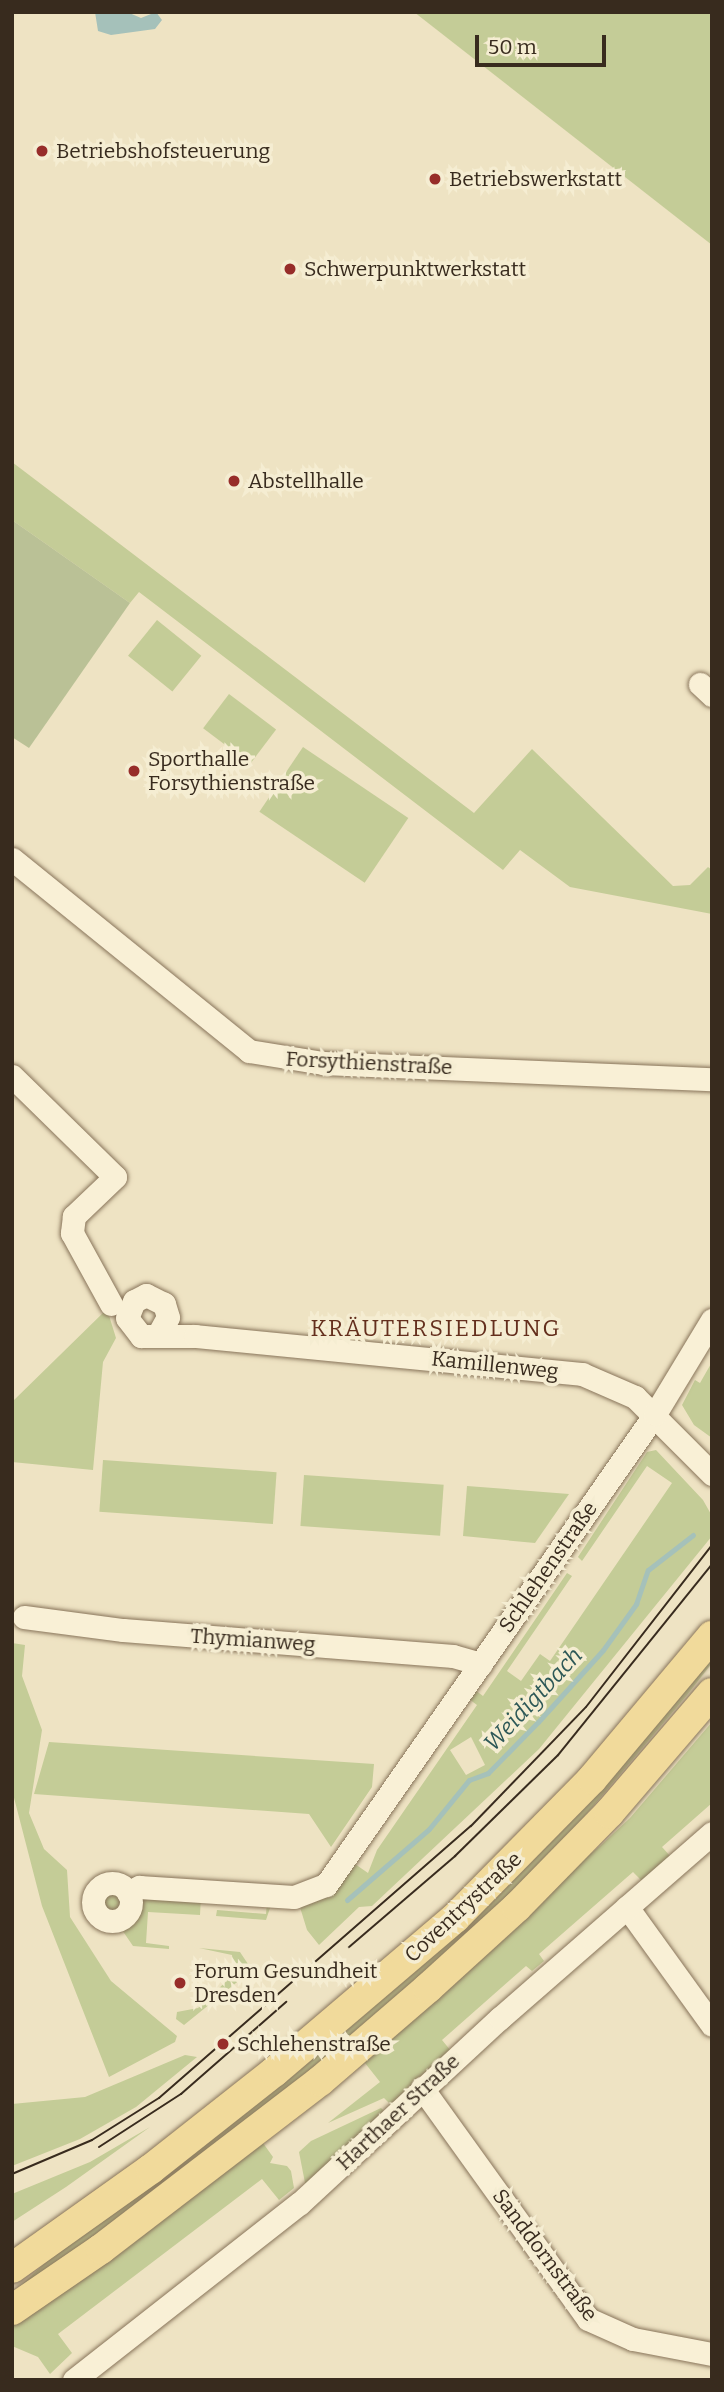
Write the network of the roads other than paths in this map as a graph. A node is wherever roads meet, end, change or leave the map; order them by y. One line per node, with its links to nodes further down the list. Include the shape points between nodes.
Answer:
1 (12, 859): 3 (street, Forsythienstraße, via 249,1051 323,1063)
2 (12, 1076): 4 (street, via 115,1177 74,1216 72,1233)
3 (712, 1079)
4 (111, 1304)
5 (712, 1320): 7 (street, Schlehenstraße)
6 (159, 1333): 7 (street, Kamillenweg, via 557,1370 606,1382)
7 (654, 1414): 8 (street, Kamillenweg); 11 (street, Schlehenstraße)
8 (712, 1474)
9 (24, 1617): 11 (street, Thymianweg, via 123,1630 453,1656)
10 (712, 1636): 18 (main road, Coventrystraße, via 592,1779 455,1918 264,2080 151,2169)
11 (481, 1664): 14 (street, Schlehenstraße, via 326,1885 294,1897 139,1887)
12 (712, 1693): 19 (main road, Coventrystraße, via 600,1823 517,1908 428,1989 289,2105 101,2249)
13 (712, 1833): 15 (street, Harthaer Straße)
14 (128, 1892)
15 (627, 1907): 16 (street); 17 (street, Harthaer Straße)
16 (712, 2025)
17 (422, 2088): 20 (street, Sanddornstraße, via 589,2319 633,2339); 21 (street, Harthaer Straße, via 300,2203)
18 (12, 2268)
19 (12, 2309)
20 (712, 2354)
21 (75, 2380)

